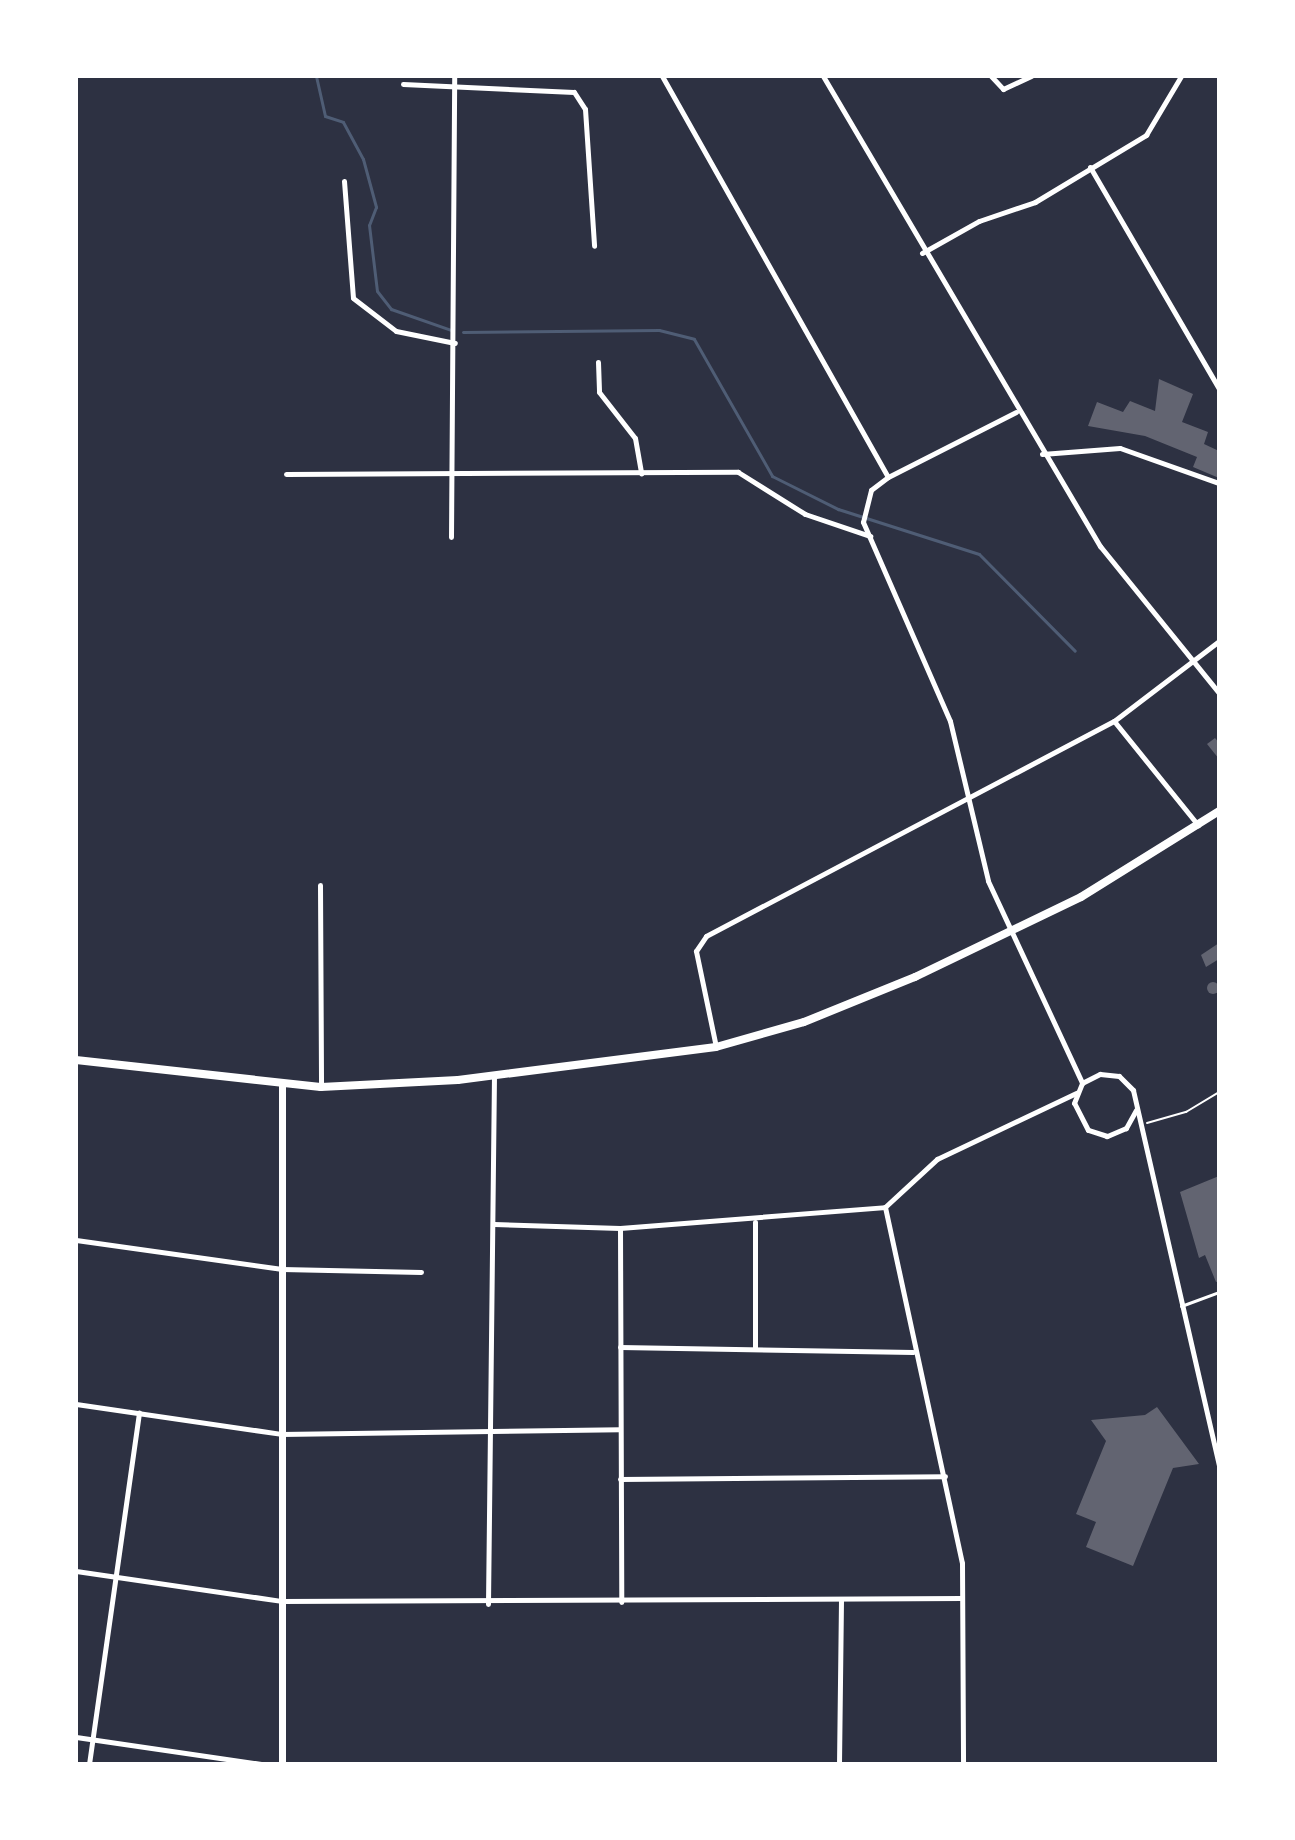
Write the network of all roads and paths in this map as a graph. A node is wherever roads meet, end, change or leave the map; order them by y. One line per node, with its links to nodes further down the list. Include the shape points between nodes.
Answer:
1 (454, 76): 8 (street)
2 (662, 76): 21 (street)
3 (823, 76): 12 (street)
4 (991, 76): 5 (street, via 1003,89)
5 (1031, 76)
6 (1181, 76): 9 (street, via 1146,135)
7 (403, 84): 8 (street)
8 (454, 89): 11 (street, via 574,92 585,109); 13 (street)
9 (1090, 167): 12 (street, via 1035,202 979,221); 15 (street)
10 (344, 181): 13 (street, via 353,298 396,331)
11 (594, 246)
12 (922, 253): 16 (street)
13 (455, 343): 20 (street)
14 (598, 362): 18 (street, via 599,392 635,438)
15 (1219, 389)
16 (1016, 412): 17 (street); 21 (street)
17 (1042, 454): 22 (street, via 1120,448); 26 (street, via 1135,596)
18 (641, 473): 20 (street); 23 (street, via 738,472 805,514)
19 (286, 474): 20 (street)
20 (451, 476): 24 (street)
21 (888, 477): 23 (street, via 871,490 864,526)
22 (1219, 483)
23 (871, 536): 29 (street, via 950,721)
24 (451, 537)
25 (1219, 641): 26 (street)
26 (1191, 659): 27 (street); 28 (street)
27 (1219, 693)
28 (1114, 721): 29 (street); 31 (street)
29 (968, 803): 33 (street, via 988,881); 34 (street, via 773,895 706,936 696,951)
30 (1219, 814): 31 (main road)
31 (1198, 826): 33 (main road)
32 (320, 885): 39 (street)
33 (1013, 930): 34 (main road, via 864,999); 37 (street)
34 (716, 1047): 36 (main road)
35 (76, 1060): 38 (main road)
36 (494, 1074): 39 (main road); 46 (street)
37 (1082, 1083): 41 (street); 42 (street, via 1100,1074 1119,1076 1133,1090)
38 (282, 1084): 39 (main road); 49 (main road)
39 (321, 1087)
40 (1219, 1092): 43 (path, via 1186,1112)
41 (1076, 1093): 42 (street, via 1075,1114 1097,1135 1118,1134); 44 (street, via 937,1159)
42 (1136, 1110): 43 (street)
43 (1143, 1124): 52 (street)
44 (885, 1207): 45 (street); 55 (street)
45 (755, 1222): 47 (street); 54 (street)
46 (494, 1224): 47 (street); 59 (street)
47 (620, 1228): 53 (street)
48 (76, 1240): 49 (street)
49 (282, 1269): 50 (street); 60 (main road)
50 (421, 1272)
51 (1219, 1292): 52 (lane)
52 (1181, 1306): 61 (street)
53 (620, 1347): 54 (street); 58 (street)
54 (755, 1349): 55 (street)
55 (913, 1352): 62 (street)
56 (76, 1404): 57 (street)
57 (139, 1413): 60 (street); 65 (street)
58 (620, 1429): 59 (street); 63 (street)
59 (490, 1430): 60 (street); 70 (street)
60 (281, 1434): 68 (main road)
61 (1219, 1466)
62 (945, 1476): 63 (street); 66 (street)
63 (620, 1479): 69 (street)
64 (76, 1571): 65 (street)
65 (116, 1577): 68 (street); 72 (street)
66 (962, 1598): 67 (street); 77 (street)
67 (841, 1599): 69 (street); 76 (street)
68 (281, 1601): 70 (street); 75 (main road)
69 (621, 1602): 70 (street)
70 (488, 1604)
71 (76, 1737): 72 (street)
72 (92, 1740): 73 (street); 74 (street)
73 (89, 1764)
74 (261, 1764)
75 (282, 1764)
76 (839, 1764)
77 (963, 1764)

